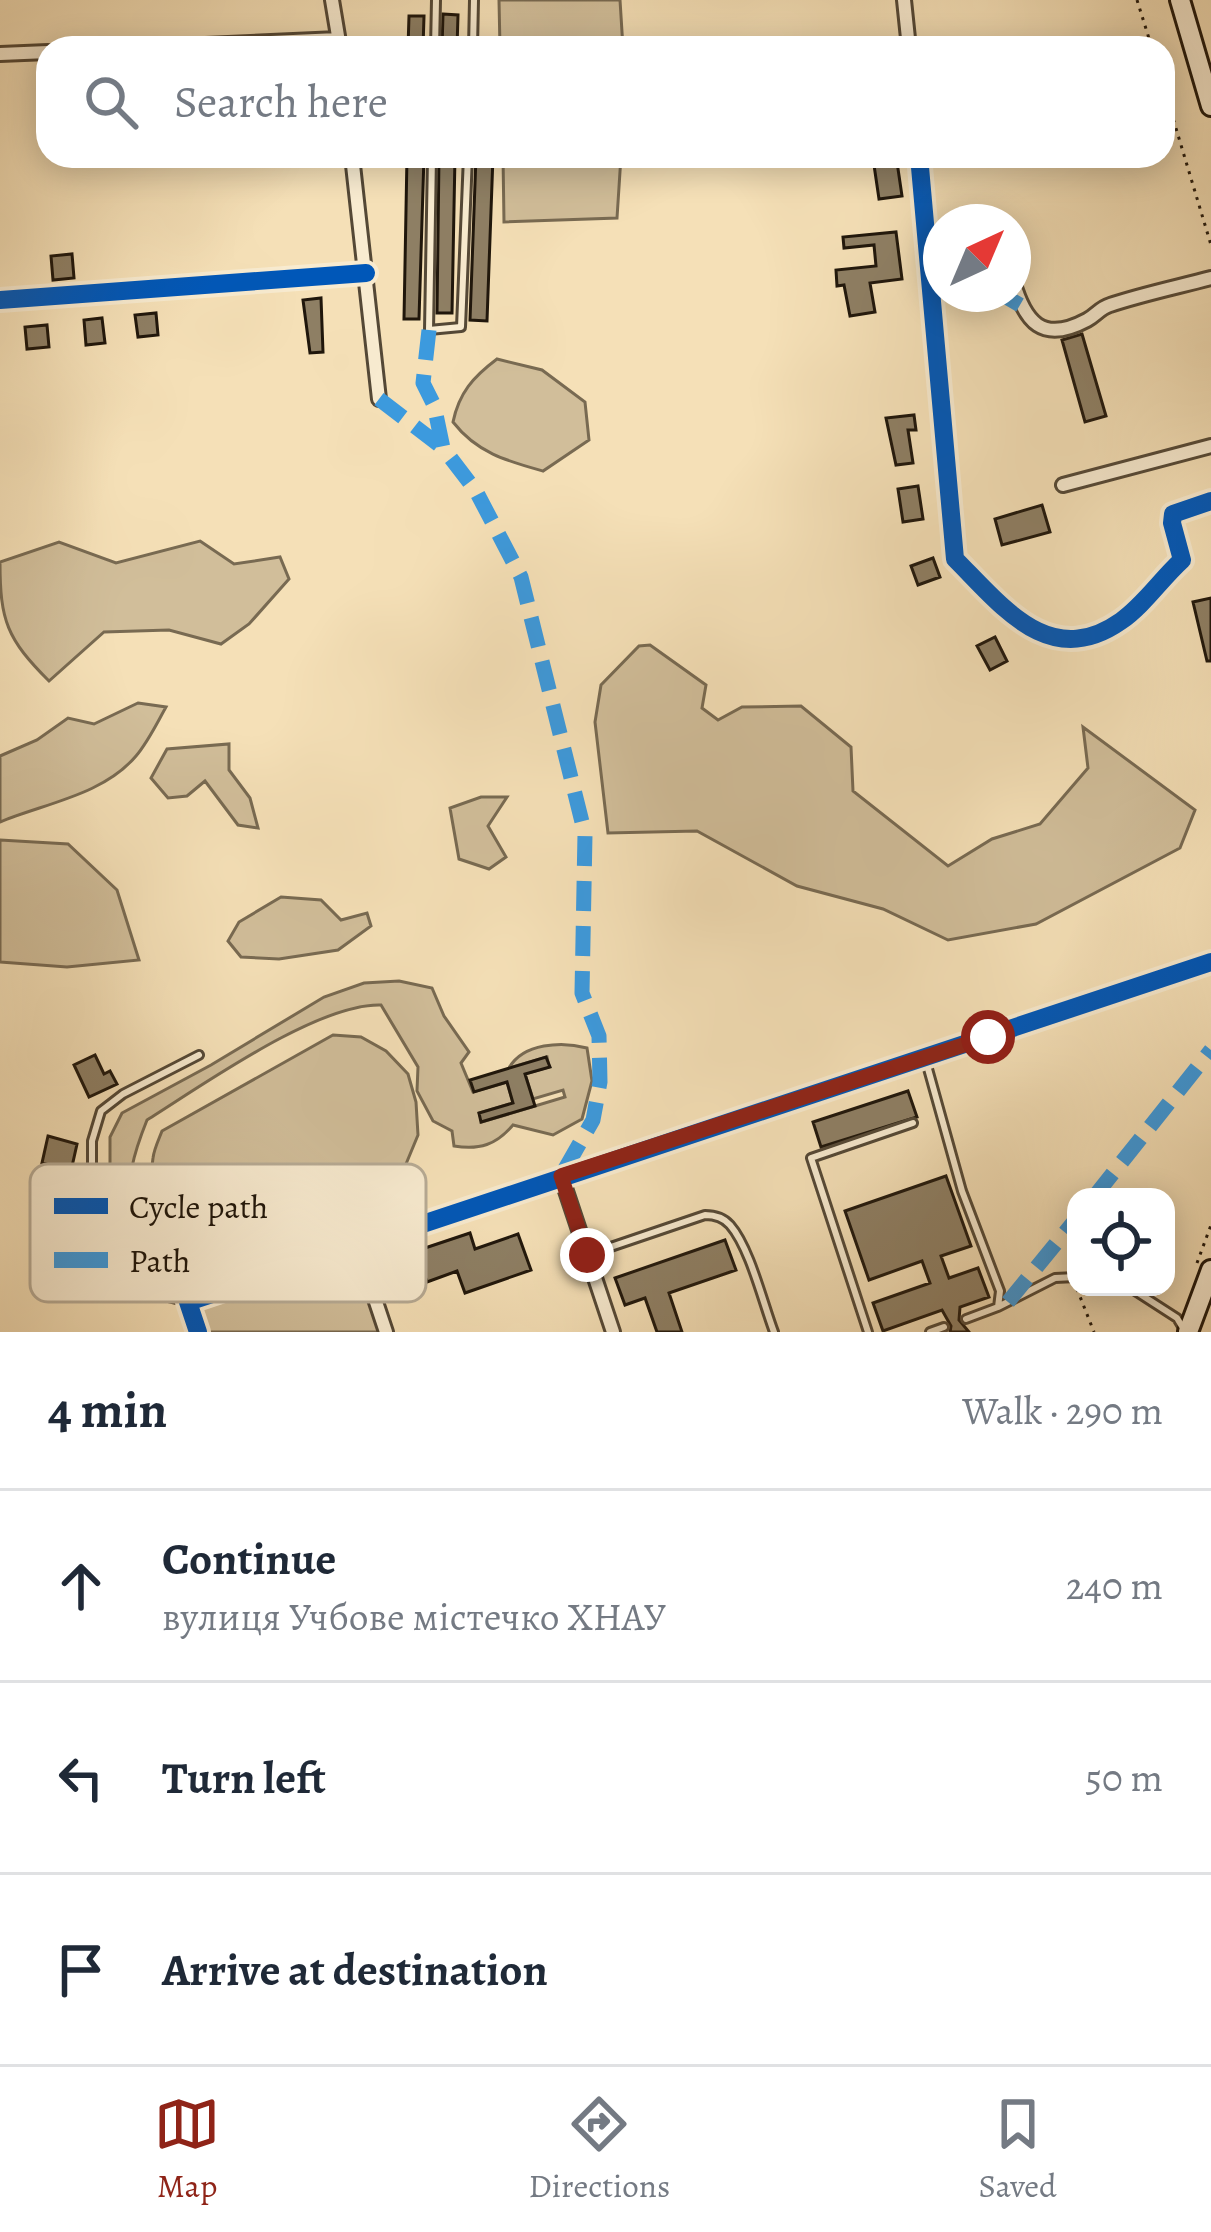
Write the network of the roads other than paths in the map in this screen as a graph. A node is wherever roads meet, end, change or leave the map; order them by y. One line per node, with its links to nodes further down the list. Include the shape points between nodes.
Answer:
1 (332, 0): 6 (street)
2 (436, 0): 7 (lane)
3 (474, 0): 8 (lane)
4 (1180, 0): 12 (street)
5 (908, 1): 9 (street)
6 (338, 36)
7 (435, 36)
8 (473, 36)
9 (909, 36)
10 (36, 52): 11 (street)
11 (0, 54)
12 (1211, 106)
13 (353, 168): 17 (street)
14 (432, 168): 15 (lane, via 429,329 461,327)
15 (468, 168)
16 (920, 168): 24 (street, via 955,559 1020,623 1064,641 1090,638 1123,620 1182,560 1173,514)
17 (366, 273): 19 (street); 21 (street)
18 (1211, 278): 20 (street, via 1046,330)
19 (0, 300)
20 (1022, 312)
21 (379, 399)
22 (1211, 446): 23 (street)
23 (1063, 485)
24 (1211, 501)
25 (1211, 962): 27 (street)
26 (199, 1055): 29 (lane, via 101,1111)
27 (925, 1058): 30 (street); 38 (lane, via 1000,1291)
28 (913, 1123): 45 (lane, via 811,1158)
29 (92, 1164)
30 (561, 1176): 31 (street); 32 (street)
31 (426, 1222)
32 (587, 1255): 43 (street); 44 (lane, via 717,1215 738,1238)
33 (1211, 1270): 47 (street)
34 (1067, 1277): 38 (lane)
35 (1143, 1296): 47 (lane)
36 (188, 1302): 41 (street)
37 (376, 1302): 42 (street)
38 (998, 1307): 39 (lane)
39 (966, 1319)
40 (944, 1327): 46 (lane)
41 (198, 1332)
42 (386, 1332)
43 (613, 1332)
44 (774, 1332)
45 (868, 1332)
46 (930, 1332)
47 (1186, 1332)

